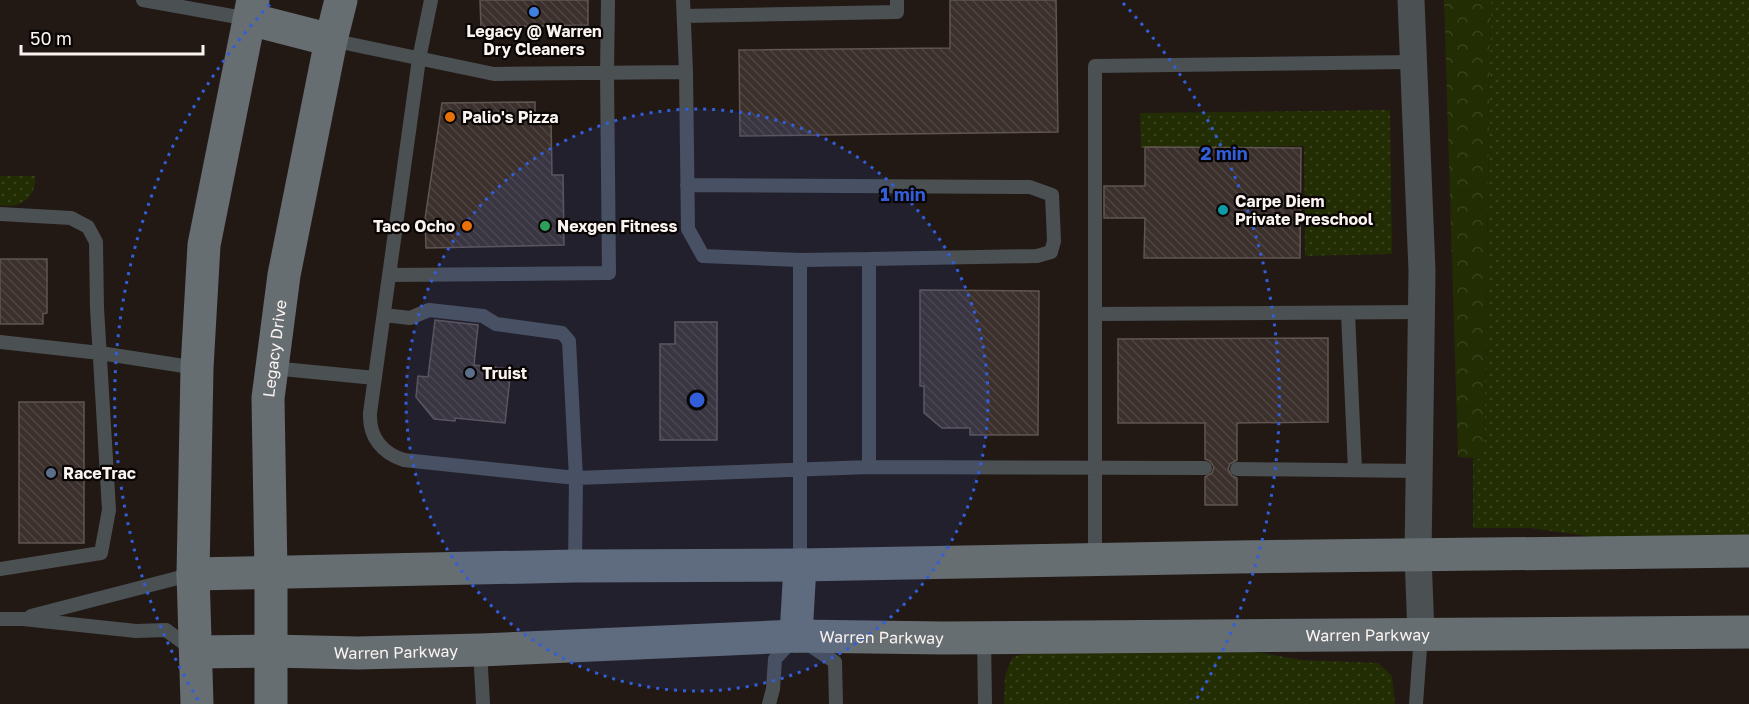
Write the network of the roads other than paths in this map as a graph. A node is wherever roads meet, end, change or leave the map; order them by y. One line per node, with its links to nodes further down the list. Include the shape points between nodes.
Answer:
1 (142, 0): 8 (lane)
2 (341, 0): 10 (main road, Legacy Drive)
3 (431, 0): 11 (lane)
4 (609, 0): 14 (lane)
5 (683, 0): 9 (lane)
6 (897, 0): 9 (lane, via 897,12)
7 (1411, 0): 12 (street)
8 (251, 9): 10 (main road); 26 (main road, via 204,244)
9 (684, 16): 13 (lane)
10 (330, 40): 11 (lane); 27 (main road, Legacy Drive, via 284,275)
11 (419, 59): 14 (lane, via 494,74); 19 (lane)
12 (1413, 62): 20 (street); 22 (lane, via 1095,66)
13 (686, 72): 14 (lane); 15 (lane)
14 (606, 74): 19 (lane, via 609,273)
15 (687, 185): 17 (lane, via 1030,187 1053,195 1051,252 1037,256); 18 (lane, via 688,229 704,256)
16 (0, 214): 25 (lane, via 71,218 88,227 96,242)
17 (869, 259): 18 (lane); 29 (lane)
18 (800, 260): 31 (lane)
19 (389, 275): 23 (lane)
20 (1421, 312): 21 (lane); 35 (street)
21 (1348, 313): 22 (lane); 34 (lane)
22 (1095, 314): 30 (lane)
23 (384, 315): 28 (lane); 36 (lane, via 410,318 429,310 483,316 496,324 566,336)
24 (0, 342): 25 (lane)
25 (100, 353): 26 (lane); 42 (lane, via 110,510 101,553)
26 (197, 368): 44 (main road)
27 (272, 368): 28 (lane); 43 (main road, Legacy Drive, via 268,398)
28 (375, 378): 36 (lane, via 370,425 379,444 390,454 410,461)
29 (869, 467): 30 (lane); 31 (lane)
30 (1094, 467): 32 (lane); 39 (lane)
31 (800, 468): 36 (lane); 40 (lane)
32 (1205, 468)
33 (1237, 469): 34 (lane)
34 (1355, 470): 35 (lane)
35 (1419, 471): 38 (street)
36 (576, 478): 41 (lane)
37 (1749, 551): 38 (main road)
38 (1418, 556): 39 (main road); 48 (street)
39 (1095, 560): 40 (main road)
40 (800, 565): 41 (main road); 49 (main road)
41 (575, 566): 43 (main road)
42 (0, 569)
43 (271, 572): 44 (main road); 51 (main road, Legacy Drive)
44 (193, 574): 46 (lane); 53 (main road)
45 (0, 619): 46 (lane)
46 (23, 619): 53 (lane, via 136,631 166,630)
47 (1749, 632): 48 (main road, Warren Parkway)
48 (1421, 634): 50 (main road, Warren Parkway); 60 (lane)
49 (796, 636): 50 (main road, Warren Parkway); 52 (main road, Warren Parkway); 57 (lane, via 775,659); 58 (lane, via 835,662)
50 (984, 638): 59 (lane)
51 (272, 651): 52 (main road, Warren Parkway); 53 (main road, Warren Parkway); 55 (main road, Legacy Drive)
52 (480, 651): 56 (lane)
53 (196, 652): 54 (main road)
54 (197, 704)
55 (271, 704)
56 (483, 704)
57 (768, 704)
58 (836, 704)
59 (985, 704)
60 (1416, 704)

